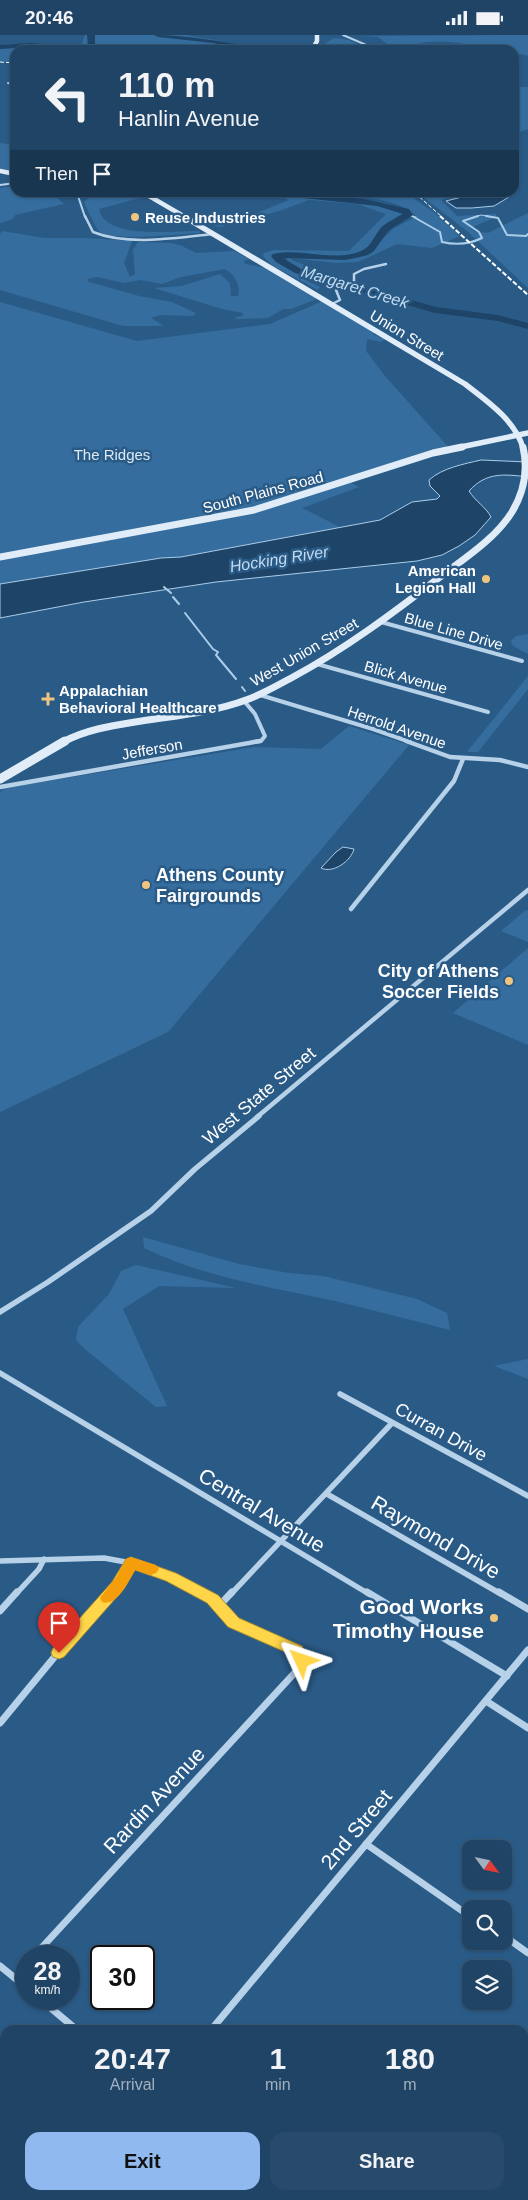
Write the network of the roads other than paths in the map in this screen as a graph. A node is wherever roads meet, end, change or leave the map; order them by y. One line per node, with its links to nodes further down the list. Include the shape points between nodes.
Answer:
1 (343, 35): 2 (street, via 353,37)
2 (363, 45)
3 (79, 197): 5 (street, via 92,231 105,236)
4 (151, 197): 5 (main road, Union Street)
5 (213, 234): 7 (main road, Union Street)
6 (386, 264): 7 (street, via 354,274 354,281 336,290 340,300)
7 (332, 304): 9 (main road, Union Street, via 465,384 489,402)
8 (528, 433): 9 (main road, South Plains Road)
9 (519, 434): 10 (main road, South Plains Road, via 433,453 254,510); 11 (main road, West Union Street, via 526,467 519,500 511,514 491,536)
10 (0, 557)
11 (381, 622): 12 (street, Blue Line Drive); 13 (main road, West Union Street)
12 (522, 661)
13 (317, 663): 14 (main road, West Union Street); 16 (street, Blick Avenue)
14 (260, 695): 15 (main road, West Union Street); 17 (street, Herrold Avenue)
15 (244, 701): 19 (main road, West Union Street, via 74,736); 20 (street, Jefferson, via 258,720 265,736 262,741)
16 (488, 712)
17 (462, 759): 18 (street, Herrold Avenue, via 500,761); 22 (street, via 454,781)
18 (528, 767)
19 (0, 779)
20 (0, 787)
21 (528, 890): 23 (street, West State Street, via 195,1169 151,1211)
22 (352, 909)
23 (0, 1311)
24 (0, 1373): 29 (street, Central Avenue)
25 (340, 1394): 26 (street, Curran Drive)
26 (392, 1423): 27 (street); 28 (street, Curran Drive)
27 (327, 1493): 29 (street); 34 (street, Raymond Drive)
28 (528, 1497)
29 (281, 1541): 33 (street); 37 (street, Central Avenue)
30 (44, 1559): 31 (street); 32 (street, via 104,1558); 35 (street, via 39,1569)
31 (0, 1561)
32 (131, 1563): 33 (street, via 171,1577); 39 (street, via 118,1586)
33 (219, 1606): 44 (street, Rardin Avenue, via 236,1625 299,1652 300,1667)
34 (528, 1609)
35 (0, 1611)
36 (528, 1651): 37 (street, 2nd Street)
37 (507, 1677): 38 (street, 2nd Street)
38 (486, 1701): 40 (street); 41 (street, 2nd Street)
39 (0, 1723)
40 (528, 1728)
41 (366, 1844): 42 (street); 50 (street, 2nd Street)
42 (462, 1911)
43 (512, 1942): 45 (street)
44 (44, 1945)
45 (528, 1953)
46 (0, 1966): 47 (street)
47 (15, 1978)
48 (53, 2010): 49 (street)
49 (71, 2025)
50 (215, 2025)

